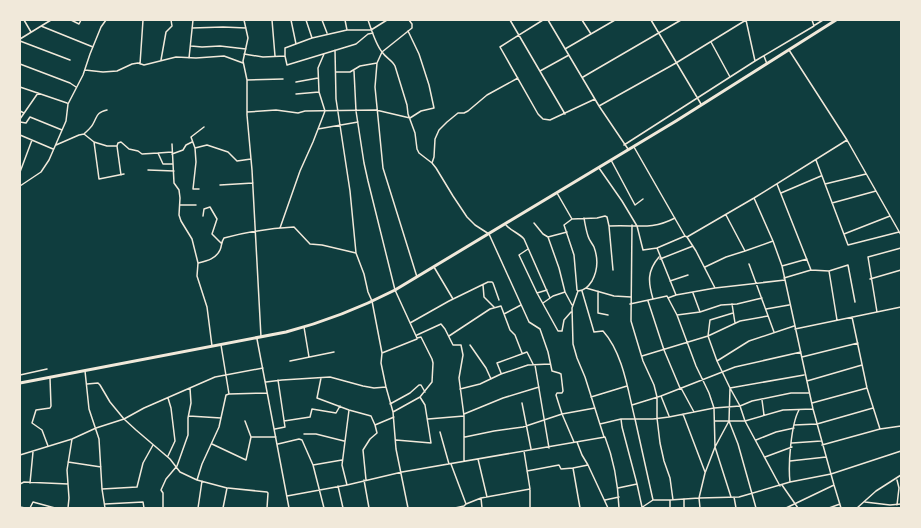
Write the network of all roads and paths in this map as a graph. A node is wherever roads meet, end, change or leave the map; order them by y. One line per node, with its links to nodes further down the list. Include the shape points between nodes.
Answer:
1 (24, 20): 35 (street)
2 (51, 20): 28 (street)
3 (72, 20): 4 (street, via 79,24)
4 (80, 20)
5 (106, 20): 46 (street)
6 (143, 20): 66 (street)
7 (171, 20): 60 (street, via 172,26 166,32)
8 (193, 20): 30 (street)
9 (244, 20): 31 (street)
10 (272, 20): 57 (street)
11 (291, 20): 44 (street)
12 (306, 20): 41 (street)
13 (322, 20): 38 (street)
14 (345, 20): 32 (street)
15 (368, 20): 33 (street)
16 (387, 20): 33 (street)
17 (409, 20): 34 (street, via 413,26)
18 (510, 20): 40 (street)
19 (543, 20): 40 (street)
20 (548, 20): 48 (street)
21 (582, 20): 39 (street)
22 (615, 20): 39 (street)
23 (651, 20): 37 (street)
24 (681, 20): 37 (street)
25 (812, 20): 29 (street)
26 (823, 20): 29 (street)
27 (836, 20): 50 (highway)
28 (41, 26): 35 (street); 46 (street)
29 (814, 26): 56 (street)
30 (192, 28): 31 (street); 45 (street)
31 (246, 28): 47 (street)
32 (347, 30): 33 (street); 38 (street)
33 (371, 30): 36 (street)
34 (408, 31): 51 (street); 98 (street, via 419,54 434,108 421,111)
35 (31, 32): 42 (street)
36 (373, 33): 49 (street, via 356,44); 51 (street)
37 (658, 33): 62 (street); 75 (street)
38 (327, 34): 41 (street)
39 (591, 34): 48 (street)
40 (519, 35): 70 (street); 74 (street, via 500,47)
41 (312, 38): 44 (street)
42 (20, 40): 59 (street)
43 (711, 42): 61 (street, via 746,20); 62 (street); 72 (street)
44 (296, 44): 55 (street, via 285,48)
45 (191, 46): 47 (street); 58 (street)
46 (92, 47): 68 (street)
47 (246, 49): 52 (street)
48 (565, 49): 54 (street)
49 (336, 50): 53 (street); 71 (street)
50 (789, 50): 67 (highway); 109 (street)
51 (382, 52): 64 (street); 98 (street, via 395,66)
52 (244, 54): 57 (street); 63 (street)
53 (324, 54): 55 (street, via 287,65); 73 (street, via 318,68)
54 (569, 54): 70 (street); 75 (street)
55 (285, 56): 57 (street)
56 (764, 56): 61 (street); 67 (street)
57 (275, 57)
58 (189, 58): 60 (street, via 176,57); 63 (street, via 224,56)
59 (70, 60)
60 (160, 61): 66 (street)
61 (755, 61): 72 (street)
62 (676, 62): 84 (street); 88 (street)
63 (243, 63): 77 (street)
64 (377, 63): 69 (street, via 360,66); 90 (street)
65 (20, 64): 80 (street)
66 (140, 64): 68 (street, via 132,64 116,71)
67 (767, 64): 87 (highway)
68 (85, 70): 80 (street)
69 (354, 71): 71 (street); 94 (street)
70 (540, 71): 97 (street)
71 (336, 72): 93 (street)
72 (730, 77): 84 (street)
73 (318, 78): 78 (street); 81 (street)
74 (518, 78): 97 (street, via 540,117 550,120); 125 (street, via 447,122 435,139)
75 (583, 78): 85 (street)
76 (283, 79): 77 (street)
77 (247, 80): 95 (street)
78 (296, 82)
79 (20, 86): 82 (street)
80 (76, 87): 86 (street)
81 (320, 92): 83 (street); 92 (street)
82 (38, 93): 86 (street); 96 (street)
83 (296, 94)
84 (698, 98): 87 (street); 114 (street)
85 (595, 99): 88 (street); 97 (street)
86 (68, 104): 105 (street)
87 (702, 105): 116 (highway)
88 (600, 106): 114 (street)
89 (107, 110): 106 (street, via 97,115)
90 (376, 110): 94 (street); 98 (street); 189 (street, via 383,168)
91 (20, 111): 96 (street)
92 (325, 111): 93 (street); 95 (street); 104 (street)
93 (337, 111): 94 (street); 102 (street)
94 (356, 111): 101 (street)
95 (247, 112): 122 (street)
96 (24, 113): 99 (street)
97 (565, 114)
98 (410, 118): 125 (street, via 417,149)
99 (20, 119)
100 (20, 122): 105 (street, via 26,123 30,117)
101 (358, 122): 102 (street); 197 (street, via 368,181)
102 (339, 125): 104 (street); 176 (street, via 350,191)
103 (204, 127): 111 (street, via 191,137)
104 (318, 129): 160 (street)
105 (62, 130): 113 (street)
106 (84, 134): 110 (street); 113 (street)
107 (20, 135): 108 (street)
108 (32, 140): 118 (street); 130 (street)
109 (847, 140): 124 (street); 132 (street)
110 (94, 142): 115 (street); 133 (street, via 99,179)
111 (192, 142): 117 (street); 121 (street, via 182,151)
112 (172, 144): 121 (street)
113 (56, 145): 118 (street)
114 (624, 145): 119 (street)
115 (117, 146): 120 (street, via 121,142 129,149 142,154); 133 (street)
116 (634, 147): 119 (highway); 153 (street)
117 (195, 148): 122 (street, via 206,145 228,152 237,161); 140 (street, via 194,189)
118 (54, 149): 139 (street, via 41,172)
119 (628, 150): 123 (highway)
120 (158, 152): 121 (street); 126 (street, via 163,164)
121 (172, 153): 126 (street)
122 (251, 159): 135 (street)
123 (611, 160): 127 (highway); 145 (street, via 635,204)
124 (816, 160): 134 (street); 136 (street)
125 (432, 163): 164 (street, via 467,217 475,226)
126 (173, 164): 129 (street)
127 (599, 168): 142 (highway); 159 (street)
128 (148, 170): 129 (street)
129 (174, 171): 147 (street, via 174,183 179,192)
130 (20, 172)
131 (124, 174): 133 (street)
132 (866, 174): 137 (street); 141 (street)
133 (121, 175)
134 (822, 176): 137 (street); 143 (street)
135 (253, 183): 138 (street); 161 (street)
136 (777, 184): 143 (street); 144 (street)
137 (825, 184): 146 (street)
138 (220, 185)
139 (20, 186)
140 (199, 189)
141 (876, 191): 146 (street); 151 (street)
142 (557, 193): 154 (street); 156 (highway)
143 (781, 194): 178 (street)
144 (754, 198): 149 (street); 169 (street)
145 (643, 199)
146 (832, 203): 165 (street)
147 (180, 205): 148 (street); 179 (street, via 180,221 192,239)
148 (196, 205)
149 (726, 215): 167 (street); 175 (street)
150 (203, 216): 170 (street, via 204,209 210,207 217,219 212,234)
151 (890, 216): 163 (street); 165 (street)
152 (584, 218): 154 (street); 157 (street, via 605,216); 195 (street, via 597,264 594,277)
153 (675, 218): 159 (street, via 654,226); 167 (street)
154 (572, 219): 162 (street, via 564,224)
155 (534, 223): 168 (street)
156 (505, 224): 164 (highway); 174 (street, via 521,236)
157 (609, 226): 158 (street); 184 (street)
158 (632, 226): 159 (street); 206 (street)
159 (637, 226): 172 (street, via 643,250)
160 (280, 228): 161 (street); 176 (street, via 294,227 310,244)
161 (255, 231): 170 (street, via 224,238); 243 (street)
162 (567, 232): 168 (street); 200 (street, via 574,255)
163 (899, 232): 165 (street, via 848,245); 166 (street)
164 (489, 234): 182 (highway); 220 (street)
165 (844, 234)
166 (901, 235)
167 (686, 236): 171 (street); 172 (street)
168 (548, 237): 202 (street)
169 (773, 241): 175 (street); 181 (street)
170 (222, 243): 179 (street, via 215,257)
171 (693, 246): 177 (street); 183 (street)
172 (657, 248): 177 (street)
173 (901, 248): 191 (street, via 868,257)
174 (528, 249): 198 (street); 204 (street, via 519,255)
175 (745, 250): 183 (street)
176 (356, 253): 214 (street)
177 (660, 258): 192 (street); 210 (street, via 655,261 648,275)
178 (807, 259): 181 (street); 185 (street)
179 (198, 263): 250 (street, via 196,276 207,307)
180 (749, 264): 193 (street)
181 (782, 266): 190 (street)
182 (434, 267): 189 (highway); 211 (street)
183 (705, 267): 196 (street)
184 (613, 270)
185 (811, 270): 187 (street); 190 (street)
186 (901, 270): 191 (street)
187 (829, 271): 215 (street, via 848,265); 234 (street)
188 (688, 275): 192 (street)
189 (417, 277): 197 (highway)
190 (784, 279): 193 (street); 219 (street)
191 (870, 279): 227 (street)
192 (670, 281): 205 (street)
193 (756, 284): 196 (street); 209 (street)
194 (483, 285): 211 (street); 212 (street, via 492,282); 223 (street, via 484,297)
195 (586, 288): 199 (street); 201 (street)
196 (715, 288): 203 (street)
197 (395, 290): 214 (highway); 235 (street)
198 (547, 290): 204 (street); 207 (street)
199 (582, 290): 200 (street); 281 (street, via 594,332 603,332 612,344)
200 (578, 291): 221 (street)
201 (598, 291): 206 (street, via 614,296); 230 (street, via 598,313)
202 (565, 292): 207 (street); 221 (street)
203 (692, 292): 205 (street); 226 (street)
204 (537, 293): 216 (street)
205 (676, 295): 208 (street)
206 (631, 297): 217 (street)
207 (550, 298): 216 (street)
208 (668, 298): 210 (street, via 667,296); 231 (street)
209 (762, 298): 218 (street); 224 (street)
210 (653, 299): 213 (street)
211 (453, 300): 235 (street)
212 (499, 300)
213 (648, 300): 217 (street); 251 (street)
214 (372, 301): 238 (highway, via 345,314); 254 (street)
215 (855, 302)
216 (543, 303): 225 (street, via 559,332 562,331 564,320)
217 (630, 304): 256 (street, via 631,321)
218 (732, 304): 226 (street); 228 (street)
219 (790, 304): 224 (street); 237 (street)
220 (521, 305): 229 (street); 262 (street, via 529,322 540,329)
221 (572, 305): 225 (street)
222 (901, 307): 227 (street)
223 (494, 308): 229 (street, via 501,306); 241 (street)
224 (766, 310): 232 (street)
225 (571, 312): 295 (street, via 575,351)
226 (700, 312): 231 (street)
227 (877, 312): 233 (street)
228 (733, 313): 236 (street); 242 (street, via 710,320)
229 (504, 314): 255 (street)
230 (608, 315)
231 (677, 315): 246 (street)
232 (768, 316): 236 (street); 240 (street)
233 (852, 317): 234 (street); 247 (street)
234 (837, 320): 239 (street)
235 (410, 323): 244 (street)
236 (735, 323): 242 (street)
237 (794, 326): 239 (street); 240 (street)
238 (304, 327): 243 (highway); 257 (street)
239 (795, 329): 253 (street)
240 (774, 332): 260 (street, via 749,341)
241 (449, 336): 244 (street, via 442,324 439,324); 288 (street, via 453,345 462,345)
242 (708, 336): 246 (street); 260 (street)
243 (262, 337): 245 (highway)
244 (417, 337): 254 (street); 289 (street, via 420,337 433,363 432,382)
245 (257, 338): 248 (highway); 264 (street)
246 (686, 342): 251 (street); 276 (street)
247 (858, 343): 258 (street); 263 (street)
248 (221, 345): 250 (highway); 271 (street)
249 (470, 345): 274 (street)
250 (212, 346): 266 (highway)
251 (664, 350): 256 (street); 285 (street)
252 (334, 352): 257 (street)
253 (801, 352): 258 (street); 267 (street)
254 (382, 353): 282 (street, via 381,363)
255 (522, 353): 261 (street, via 528,352); 268 (street, via 497,362)
256 (642, 356): 296 (street)
257 (309, 357): 259 (street)
258 (802, 357): 269 (street)
259 (290, 360)
260 (717, 362): 267 (street)
261 (534, 364): 262 (street); 268 (street); 283 (street)
262 (550, 364): 314 (street, via 552,371 561,374 564,391 556,395)
263 (862, 365): 278 (street); 287 (street)
264 (263, 368): 271 (street); 277 (street)
265 (47, 369): 270 (street)
266 (85, 371): 272 (highway); 280 (street)
267 (722, 372): 276 (street); 286 (street)
268 (501, 374): 274 (street)
269 (805, 374): 278 (street); 286 (street)
270 (20, 375)
271 (227, 375): 284 (street, via 215,377); 292 (street)
272 (50, 378): 279 (highway); 360 (street, via 51,408 36,410 32,423 42,430)
273 (321, 378): 275 (street); 282 (street, via 330,377 374,388); 303 (street, via 317,398)
274 (491, 379): 288 (street)
275 (278, 380): 277 (street); 328 (street)
276 (703, 380): 285 (street); 307 (street)
277 (266, 382): 291 (street)
278 (807, 382): 290 (street)
279 (20, 383)
280 (87, 384): 325 (street, via 98,383); 339 (street, via 89,409)
281 (627, 386): 295 (street); 302 (street)
282 (386, 387): 301 (street)
283 (539, 387): 316 (street, via 503,398); 327 (street)
284 (190, 388): 297 (street); 318 (street, via 191,403)
285 (680, 388): 293 (street); 313 (street)
286 (730, 388): 304 (street); 305 (street)
287 (867, 388): 300 (street); 309 (street)
288 (460, 389): 316 (street)
289 (425, 392): 294 (street); 301 (street, via 419,385)
290 (809, 392): 298 (street, via 791,393); 300 (street)
291 (268, 393): 292 (street); 340 (street)
292 (229, 394): 321 (street, via 226,395)
293 (661, 396): 296 (street); 320 (street)
294 (420, 397): 312 (street); 326 (street)
295 (591, 397): 306 (street)
296 (657, 397): 302 (street); 324 (street)
297 (168, 398): 325 (street); 369 (street, via 175,440)
298 (762, 400): 305 (street); 317 (street)
299 (522, 402): 336 (street)
300 (812, 403): 308 (street)
301 (390, 404): 312 (street)
302 (632, 405): 323 (street)
303 (340, 406): 311 (street); 328 (street, via 336,413 312,410 310,417)
304 (729, 406): 305 (street); 307 (street); 331 (street)
305 (740, 406): 332 (street)
306 (595, 408): 314 (street); 333 (street)
307 (714, 408): 313 (street); 330 (street)
308 (813, 408): 310 (street); 334 (street)
309 (873, 408): 334 (street); 341 (street)
310 (800, 409): 317 (street); 337 (street)
311 (349, 410): 335 (street, via 370,416); 351 (street)
312 (393, 412): 319 (street)
313 (694, 412): 315 (street)
314 (562, 414): 327 (street); 353 (street)
315 (683, 414): 320 (street); 385 (street)
316 (464, 415): 326 (street); 346 (street)
317 (764, 415): 332 (street)
318 (188, 416): 321 (street); 380 (street, via 188,435)
319 (394, 417): 335 (street); 349 (street)
320 (669, 417): 324 (street)
321 (221, 418): 357 (street)
322 (621, 418): 323 (street); 333 (street); 396 (street)
323 (634, 418): 324 (street); 415 (street)
324 (657, 418): 417 (street)
325 (124, 419): 339 (street); 356 (street)
326 (428, 419): 349 (street, via 432,443)
327 (544, 419): 336 (street); 363 (street)
328 (284, 420): 340 (street, via 285,427)
329 (244, 421): 344 (street)
330 (715, 421): 331 (street); 361 (street)
331 (729, 421): 332 (street); 361 (street); 406 (street)
332 (745, 421): 350 (street)
333 (600, 424): 347 (street)
334 (817, 424): 337 (street); 352 (street)
335 (375, 425): 390 (street, via 377,433 362,450)
336 (527, 425): 346 (street); 364 (street)
337 (794, 426): 350 (street); 355 (street)
338 (901, 426): 341 (street)
339 (96, 428): 348 (street); 381 (street)
340 (275, 428): 345 (street)
341 (880, 429): 359 (street)
342 (440, 432): 377 (street)
343 (304, 434): 351 (street, via 316,434)
344 (251, 437): 345 (street); 357 (street, via 246,460)
345 (276, 437): 358 (street)
346 (465, 437): 374 (street)
347 (605, 438): 354 (street); 402 (street)
348 (72, 439): 360 (street); 376 (street)
349 (396, 440): 384 (street)
350 (756, 440): 370 (street)
351 (344, 441): 373 (street)
352 (821, 441): 355 (street); 359 (street)
353 (574, 442): 354 (street); 363 (street)
354 (577, 442): 379 (street)
355 (792, 443): 362 (street)
356 (153, 444): 369 (street); 403 (street, via 143,463 137,487)
357 (212, 444): 389 (street)
358 (277, 444): 378 (street, via 301,440); 407 (street)
359 (822, 445): 371 (street)
360 (48, 446): 367 (street)
361 (715, 447): 385 (street); 410 (street)
362 (792, 447): 370 (street); 375 (street)
363 (548, 448): 364 (street)
364 (531, 449): 365 (street)
365 (524, 451): 372 (street); 383 (street)
366 (901, 451): 386 (street)
367 (33, 452): 368 (street); 393 (street)
368 (20, 455)
369 (168, 456): 380 (street)
370 (765, 457): 398 (street)
371 (826, 457): 375 (street); 386 (street)
372 (478, 459): 374 (street); 408 (street)
373 (342, 460): 378 (street); 397 (street)
374 (464, 461): 377 (street)
375 (790, 461): 392 (street)
376 (68, 462): 381 (street); 395 (street)
377 (450, 464): 384 (street); 421 (street)
378 (312, 465): 405 (street)
379 (588, 465): 382 (street); 414 (street)
380 (177, 466): 389 (street, via 183,473); 433 (street, via 161,490)
381 (101, 467): 403 (street)
382 (572, 468): 383 (street, via 562,469 559,465); 445 (street)
383 (527, 471): 404 (street)
384 (402, 472): 390 (street); 441 (street)
385 (705, 473): 412 (street)
386 (831, 474): 392 (street); 399 (street)
387 (901, 475): 388 (street)
388 (897, 479): 418 (street, via 876,491); 424 (street)
389 (197, 480): 391 (street)
390 (365, 480): 397 (street); 440 (street)
391 (202, 481): 401 (street); 434 (street)
392 (790, 482): 398 (street)
393 (30, 483): 394 (street); 395 (street)
394 (20, 484)
395 (68, 484): 430 (street)
396 (637, 484): 402 (street); 448 (street)
397 (347, 485): 400 (street)
398 (781, 485): 406 (street); 419 (street)
399 (834, 485): 419 (street); 422 (street)
400 (338, 486): 405 (street); 439 (street)
401 (227, 488): 435 (street); 436 (street, via 267,492)
402 (618, 488): 409 (street)
403 (102, 489): 420 (street)
404 (530, 489): 408 (street); 444 (street)
405 (320, 490): 407 (street); 438 (street)
406 (752, 494): 410 (street); 453 (street)
407 (287, 496): 437 (street)
408 (487, 497): 411 (street)
409 (619, 497): 414 (street); 447 (street)
410 (732, 497): 412 (street); 452 (street)
411 (481, 498): 421 (street); 443 (street)
412 (699, 498): 413 (street); 451 (street)
413 (684, 499): 417 (street); 450 (street)
414 (605, 500): 446 (street)
415 (653, 500): 416 (street); 448 (street)
416 (670, 500): 417 (street); 449 (street)
417 (673, 500)
418 (865, 502): 424 (street); 426 (street)
419 (794, 503): 454 (street); 455 (street)
420 (105, 504): 431 (street); 432 (street, via 142,502)
421 (466, 504): 442 (street)
422 (840, 504): 456 (street); 457 (street)
423 (901, 504): 424 (street)
424 (897, 505)
425 (20, 507): 427 (street)
426 (861, 507): 458 (street)
427 (25, 508)
428 (30, 508): 429 (street, via 33,502)
429 (55, 508)
430 (68, 508)
431 (105, 508)
432 (144, 508)
433 (163, 508)
434 (198, 508)
435 (223, 508)
436 (267, 508)
437 (289, 508)
438 (324, 508)
439 (343, 508)
440 (369, 508)
441 (408, 508)
442 (455, 508)
443 (482, 508)
444 (530, 508)
445 (580, 508)
446 (608, 508)
447 (619, 508)
448 (642, 508)
449 (670, 508)
450 (684, 508)
451 (700, 508)
452 (736, 508)
453 (756, 508)
454 (786, 508)
455 (798, 508)
456 (829, 508)
457 (840, 508)
458 (857, 508)

